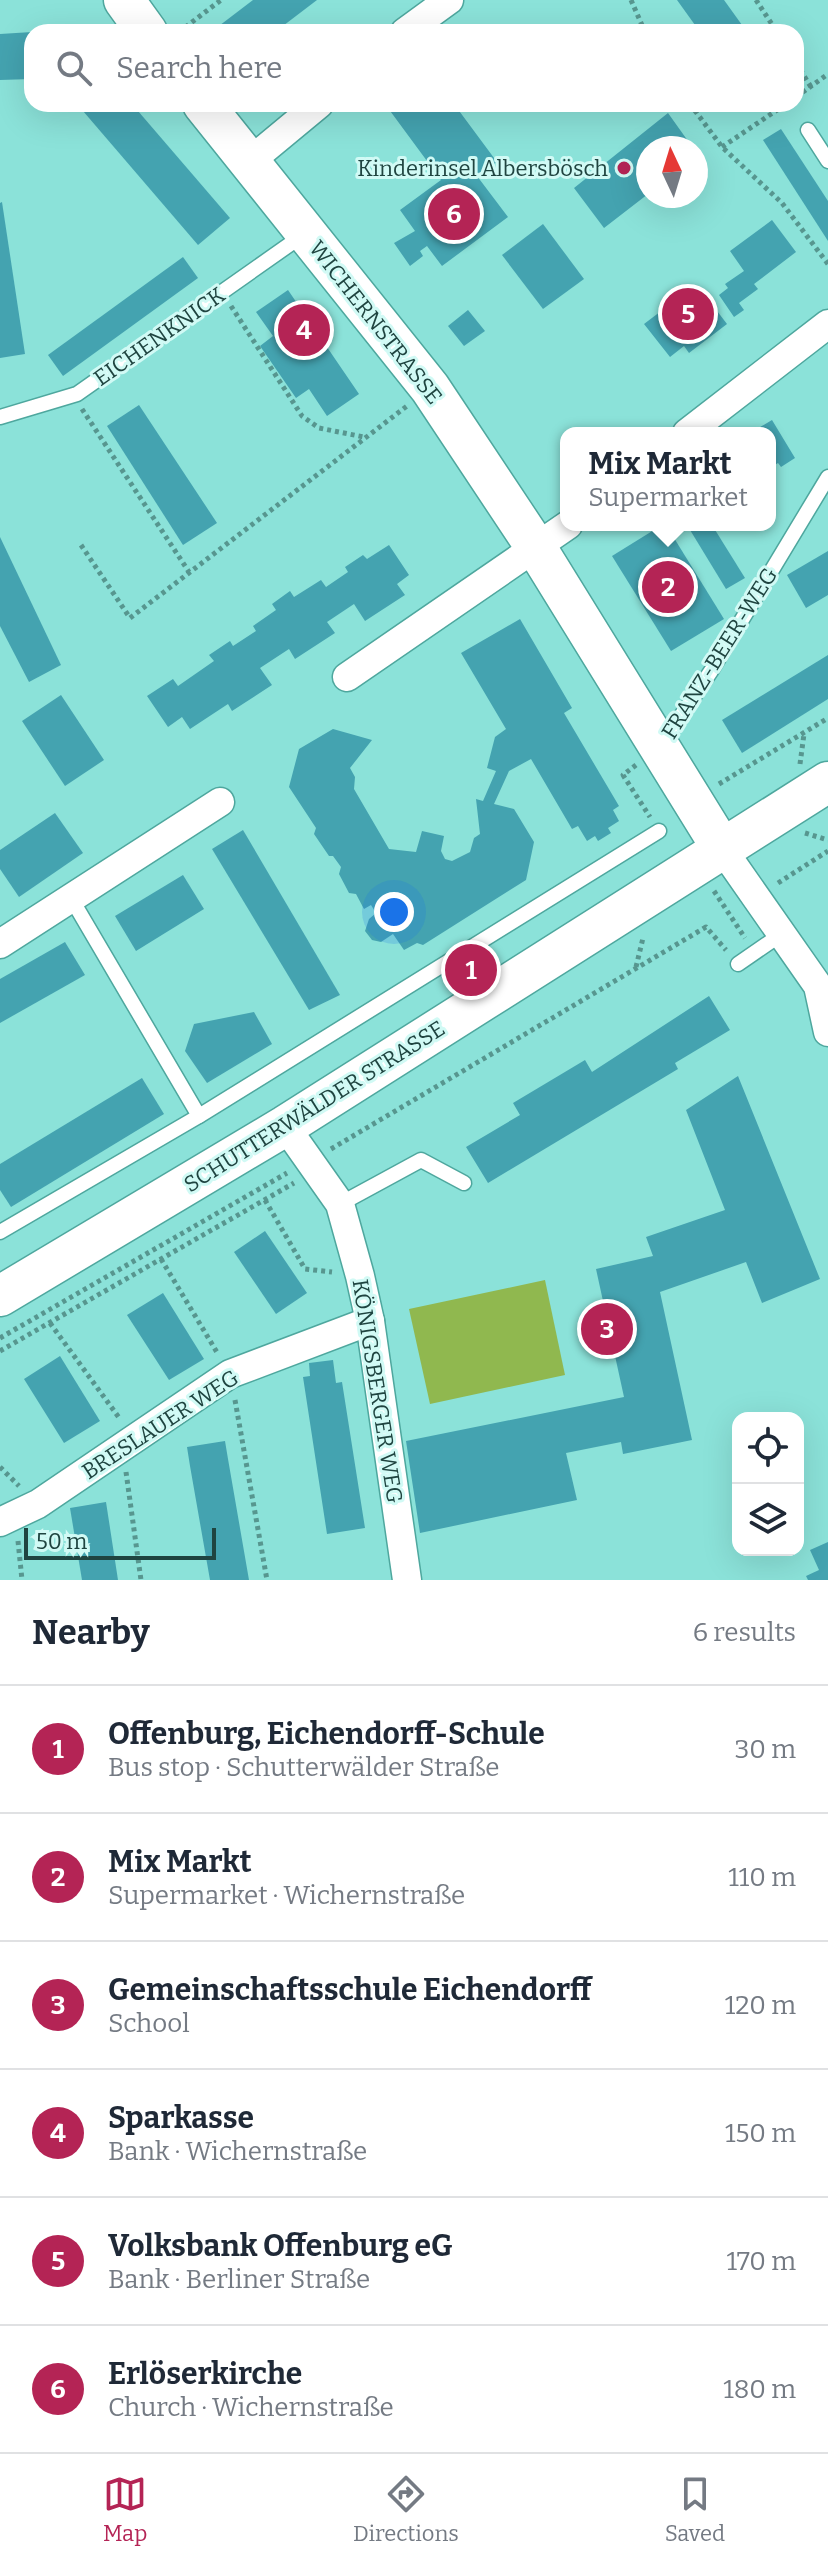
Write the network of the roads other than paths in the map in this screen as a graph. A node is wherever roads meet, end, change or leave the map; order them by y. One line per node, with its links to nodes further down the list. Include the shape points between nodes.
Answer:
1 (124, 0): 3 (main road)
2 (435, 3): 4 (street)
3 (141, 24)
4 (413, 24)
5 (209, 112): 9 (main road, WICHERNSTRASSE)
6 (309, 112): 9 (street)
7 (808, 130): 8 (lane)
8 (828, 161)
9 (249, 162): 10 (main road, WICHERNSTRASSE)
10 (306, 232): 12 (lane, EICHENKNICK, via 73,395); 16 (main road, WICHERNSTRASSE, via 430,388)
11 (828, 324): 13 (street)
12 (0, 417)
13 (695, 427)
14 (828, 477): 18 (lane, FRANZ-BEER-WEG, via 711,671)
15 (560, 531): 16 (street)
16 (537, 549): 17 (street); 18 (main road, WICHERNSTRASSE)
17 (347, 677)
18 (649, 756): 22 (main road, WICHERNSTRASSE, via 692,801)
19 (828, 782): 22 (main road, SCHUTTERWÄLDER STRASSE)
20 (220, 802): 23 (street)
21 (659, 831): 29 (lane)
22 (723, 850): 24 (street); 30 (main road, SCHUTTERWÄLDER STRASSE)
23 (71, 898): 25 (street); 29 (lane)
24 (783, 933): 26 (lane); 27 (street)
25 (0, 944)
26 (738, 964)
27 (823, 986): 28 (street)
28 (828, 1032)
29 (199, 1116): 33 (lane)
30 (285, 1126): 32 (street, KÖNIGSBERGER WEG); 34 (main road, SCHUTTERWÄLDER STRASSE)
31 (464, 1183): 32 (lane, via 421,1160)
32 (340, 1204): 35 (street, KÖNIGSBERGER WEG)
33 (0, 1232)
34 (0, 1296)
35 (370, 1321): 36 (street, BRESLAUER WEG, via 230,1374); 37 (street, KÖNIGSBERGER WEG)
36 (8, 1519)
37 (407, 1580)

